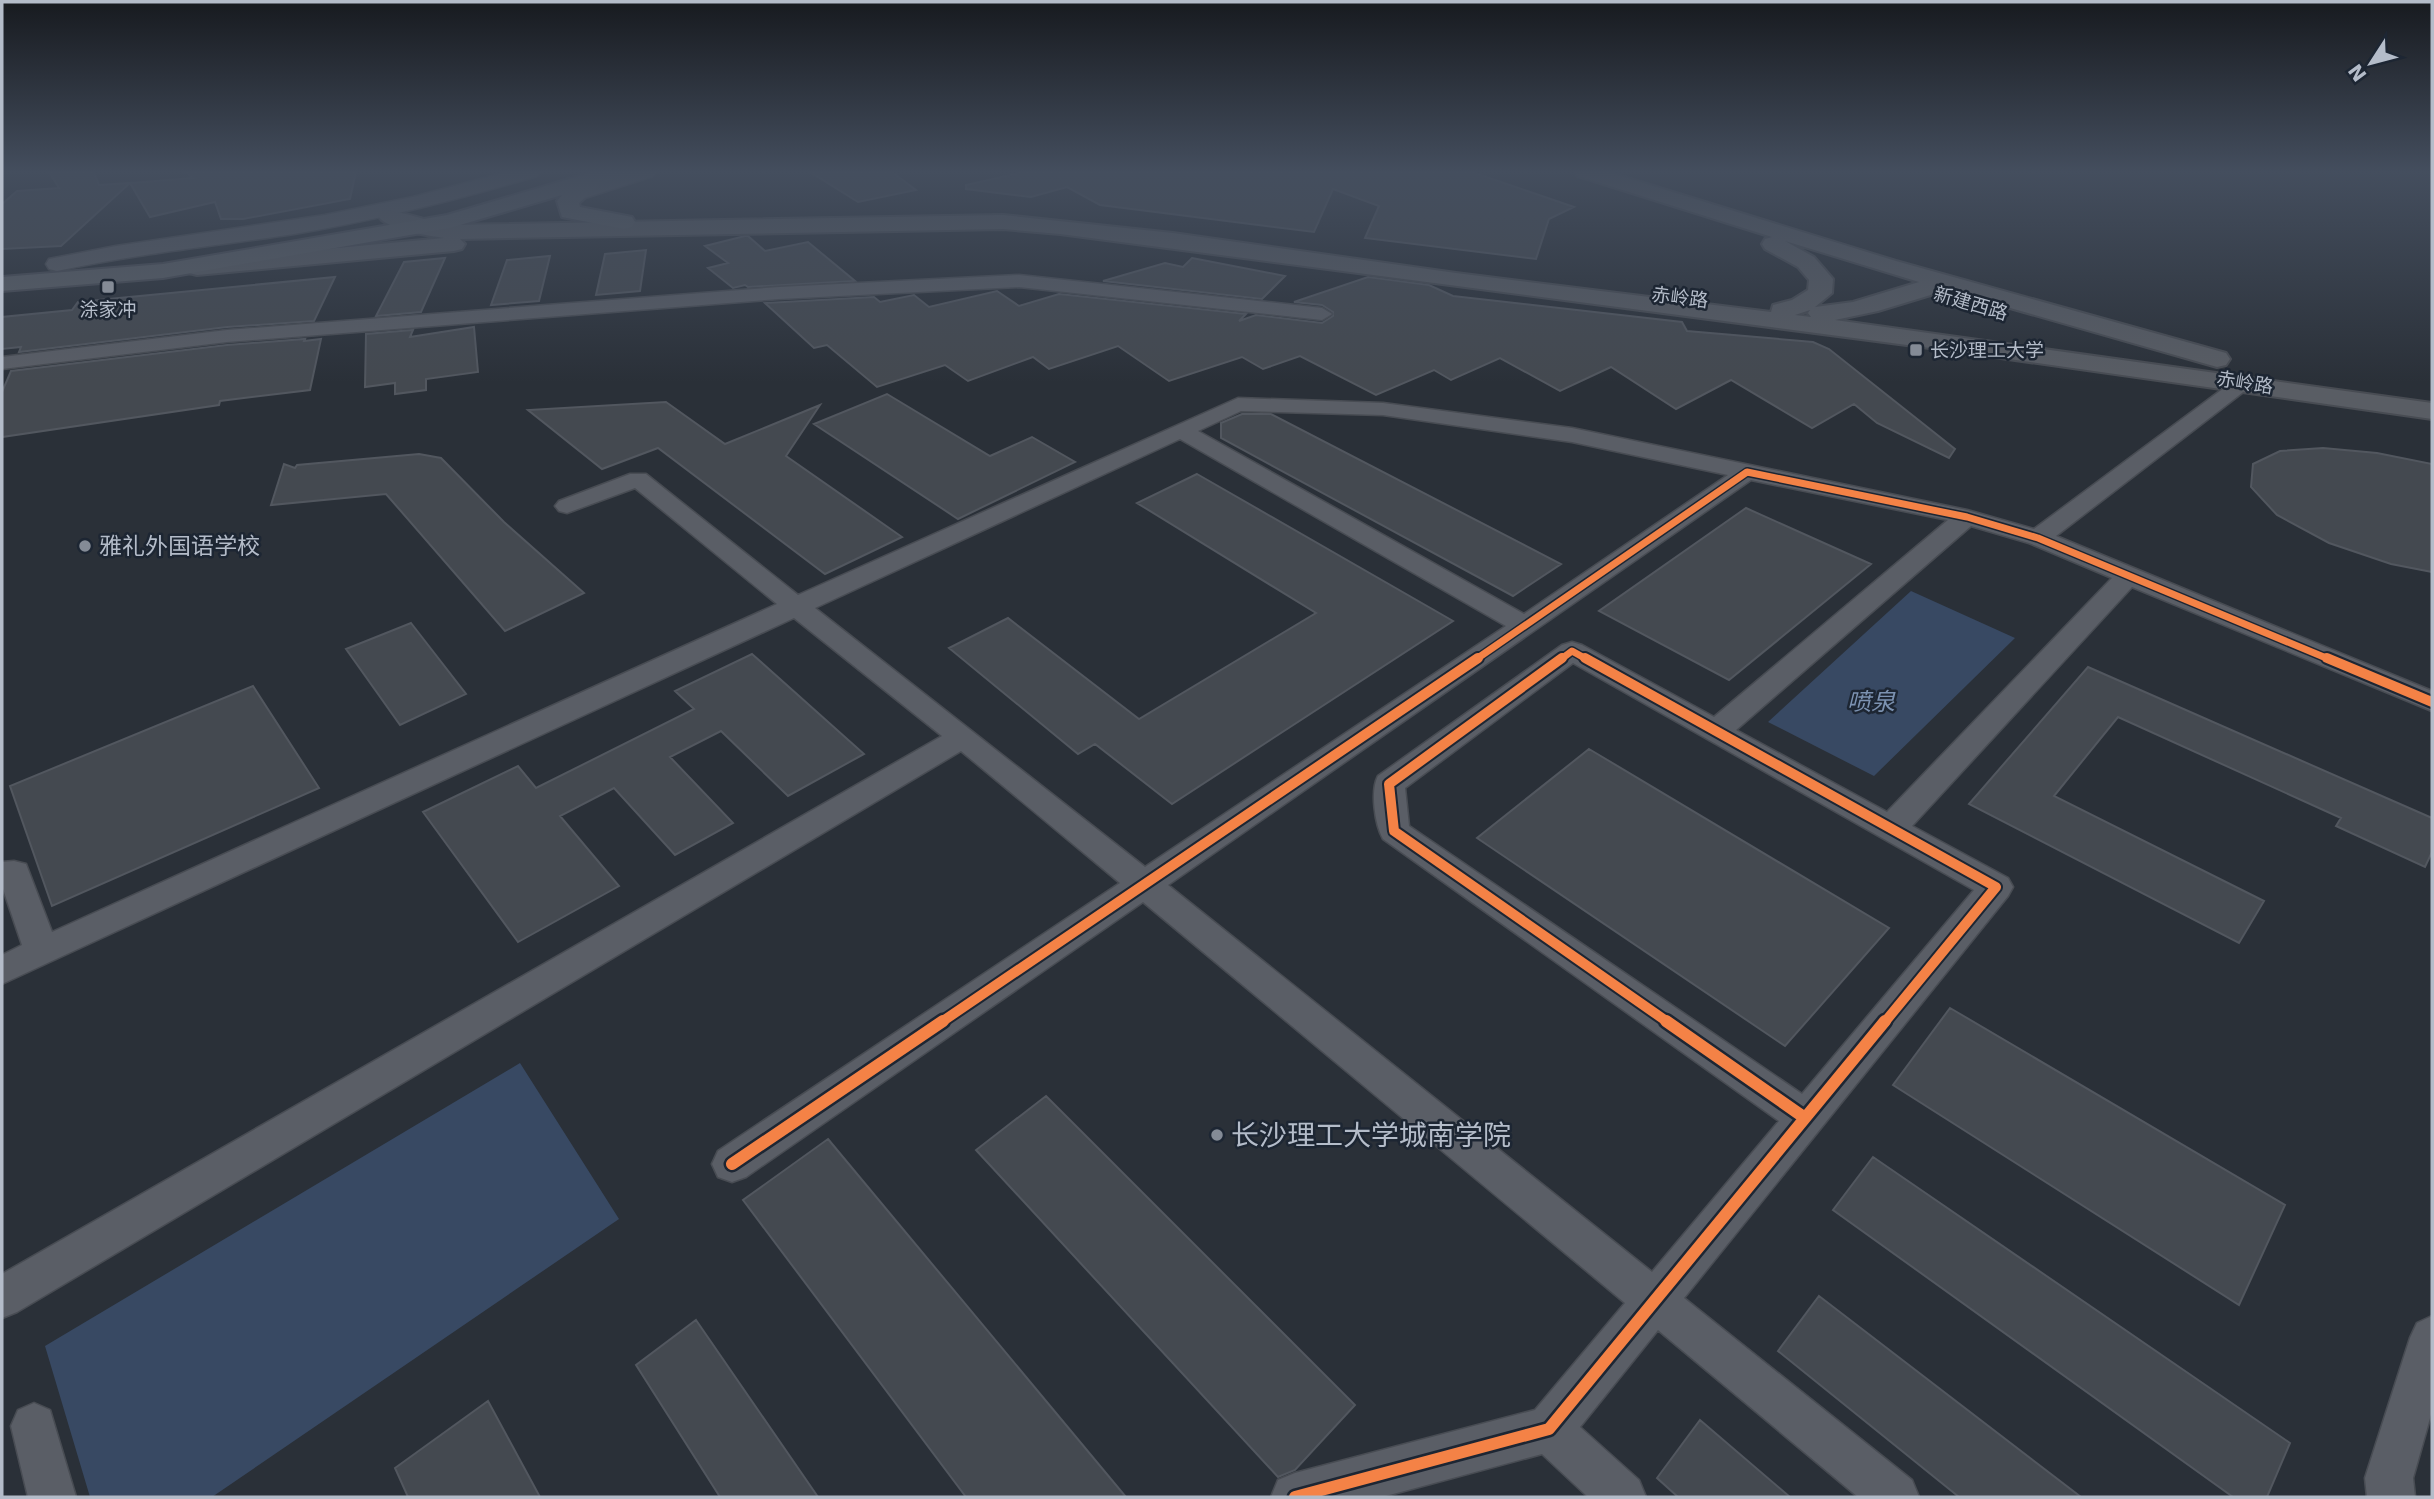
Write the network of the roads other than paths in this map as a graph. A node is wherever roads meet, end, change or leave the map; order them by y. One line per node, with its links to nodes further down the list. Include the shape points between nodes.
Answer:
1 (187, 242): 10 (street)
2 (258, 242): 10 (main road, via 163,256)
3 (295, 242): 12 (main road)
4 (463, 242): 12 (main road, 赤岭路)
5 (1181, 242): 17 (main road, 赤岭路)
6 (1263, 242): 15 (main road, 赤岭路)
7 (1768, 242): 15 (main road, via 1806,262 1821,279 1820,293 1800,306)
8 (1771, 242): 14 (main road, 新建西路)
9 (1777, 242): 14 (main road, 新建西路)
10 (57, 264): 11 (main road)
11 (2, 269)
12 (163, 271): 13 (main road)
13 (2, 284)
14 (1935, 295): 15 (main road, 赤岭路, via 1825,313); 17 (main road, 赤岭路); 19 (main road, 新建西路); 20 (main road, 赤岭路, via 2233,363)
15 (1782, 310)
16 (1322, 314): 18 (street, via 1019,281 779,293 227,336)
17 (1849, 328): 19 (main road, 赤岭路)
18 (2, 363)
19 (2232, 384): 21 (main road, 赤岭路); 26 (street)
20 (2432, 400)
21 (2432, 411)
22 (1180, 430): 23 (street, via 1238,404 1383,409 1572,435); 28 (street); 29 (street)
23 (1747, 472): 25 (street); 29 (street)
24 (567, 506): 28 (street, via 638,478)
25 (1967, 517): 26 (street); 31 (street)
26 (2038, 538): 27 (street)
27 (2128, 576): 30 (street); 33 (street)
28 (798, 607): 32 (street); 36 (street)
29 (1525, 626): 35 (street)
30 (2432, 702)
31 (1715, 732): 33 (street); 38 (street, via 1572,651 1389,784 1394,831)
32 (963, 737): 35 (street); 40 (street)
33 (1890, 828): 38 (street, via 1996,887)
34 (2, 874): 36 (street, via 13,873)
35 (1146, 885): 39 (street); 41 (street)
36 (41, 952): 37 (street)
37 (2, 970)
38 (1805, 1118): 41 (street)
39 (732, 1164)
40 (2, 1297)
41 (1655, 1300): 44 (street); 48 (street)
42 (2432, 1338): 49 (street, via 2389,1478)
43 (34, 1426): 45 (street)
44 (1549, 1429): 46 (street); 47 (street)
45 (52, 1497)
46 (1295, 1497)
47 (1622, 1497)
48 (1895, 1497)
49 (2390, 1497)

